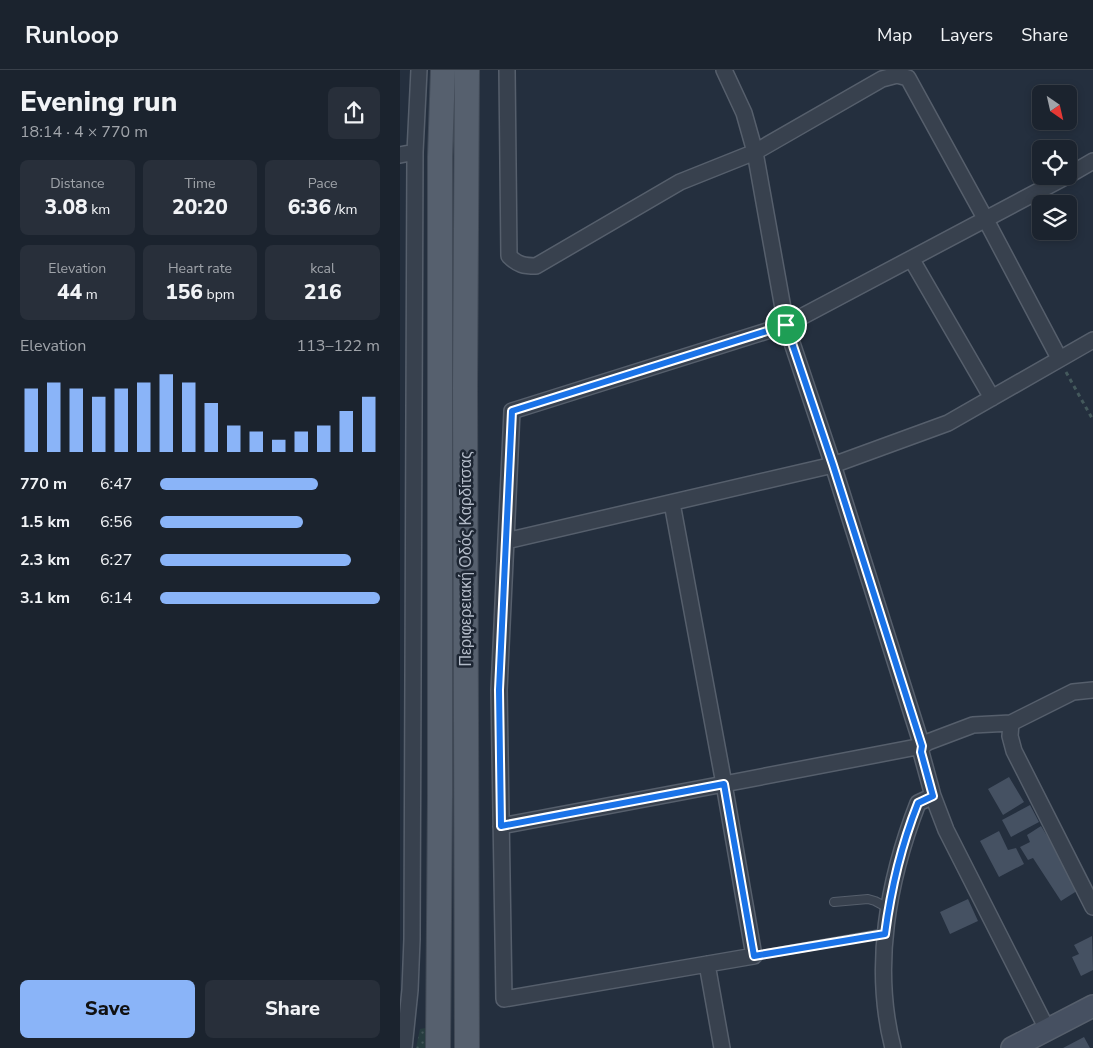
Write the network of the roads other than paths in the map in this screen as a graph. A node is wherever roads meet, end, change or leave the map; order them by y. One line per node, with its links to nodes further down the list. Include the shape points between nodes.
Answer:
1 (419, 70): 6 (street)
2 (443, 70): 37 (main road, Περιφερειακή Οδός Καρδίτσας)
3 (467, 70): 38 (main road, Περιφερειακή Οδός Καρδίτσας)
4 (507, 70): 7 (street, via 509,256 517,264 536,266 680,182)
5 (724, 70): 7 (street, via 744,113)
6 (415, 152): 8 (street); 34 (street, via 412,930)
7 (755, 152): 12 (street, via 882,79 897,75 908,78); 14 (street)
8 (400, 155)
9 (1093, 161): 10 (street)
10 (1077, 171)
11 (1051, 185): 12 (street)
12 (986, 220): 13 (street); 16 (street)
13 (912, 260): 14 (street); 17 (street)
14 (786, 325): 18 (street); 20 (street, via 512,411)
15 (1093, 340): 16 (street)
16 (1059, 358): 17 (street)
17 (992, 398): 18 (street, via 948,423)
18 (833, 465): 19 (street); 23 (street)
19 (672, 502): 20 (street); 24 (street)
20 (506, 541): 26 (street, via 499,690)
21 (1092, 692): 22 (street, via 1074,692)
22 (1011, 723): 23 (street, via 973,725); 28 (street, via 1014,752)
23 (922, 746): 24 (street); 25 (street)
24 (724, 784): 26 (street); 31 (street)
25 (933, 796): 29 (street, via 918,803 898,862); 35 (street, via 951,841)
26 (501, 826): 32 (street, via 504,999)
27 (834, 902): 29 (lane, via 868,899)
28 (1093, 907)
29 (888, 908): 30 (street)
30 (885, 934): 31 (lane); 40 (street, via 886,1013)
31 (754, 956): 32 (street)
32 (707, 964): 39 (street)
33 (1093, 1006): 35 (street)
34 (404, 1021): 36 (street)
35 (1047, 1029): 41 (street)
36 (404, 1048)
37 (438, 1048)
38 (467, 1048)
39 (722, 1048)
40 (892, 1048)
41 (1012, 1048)

